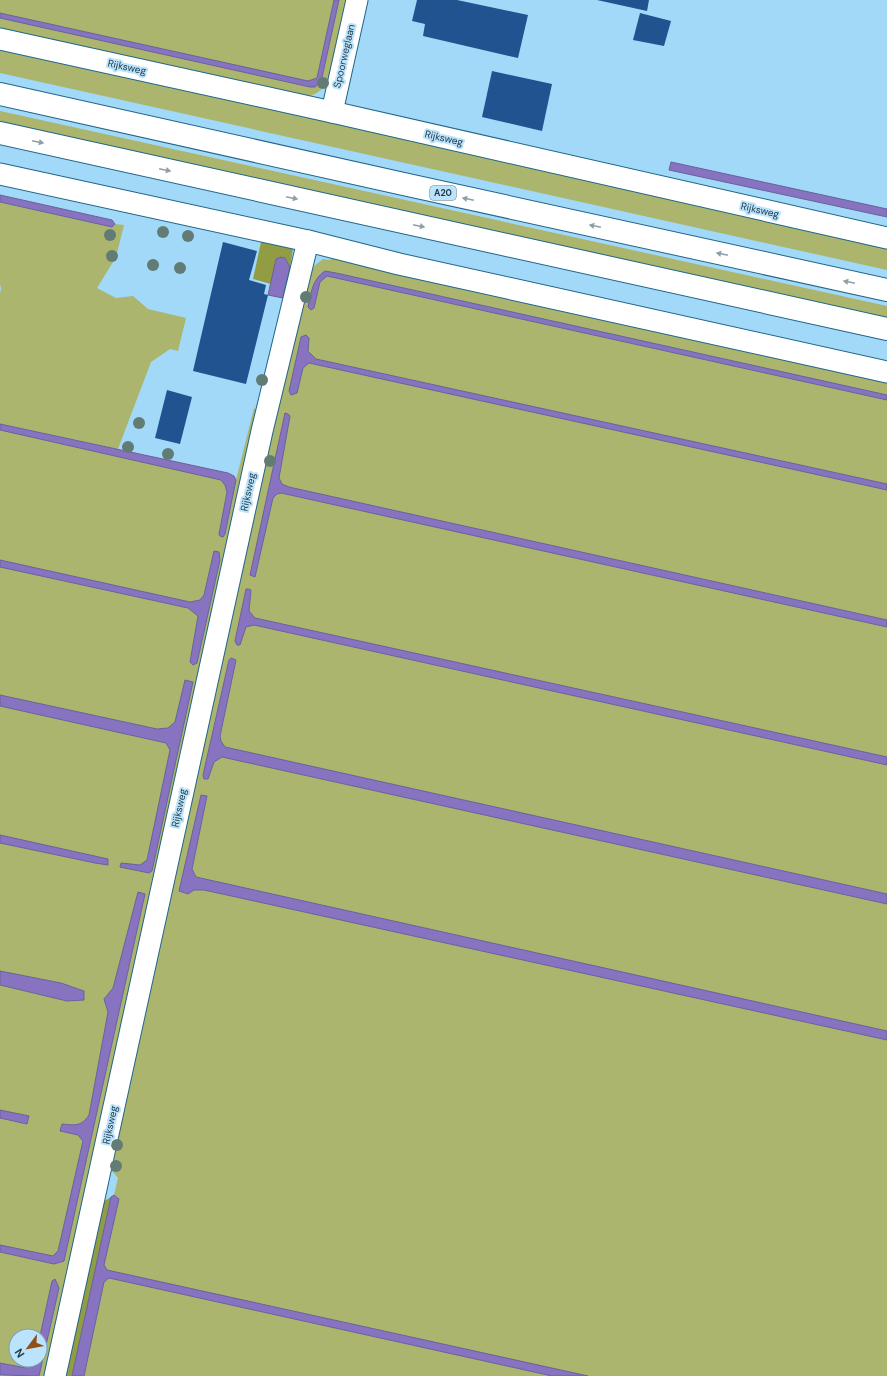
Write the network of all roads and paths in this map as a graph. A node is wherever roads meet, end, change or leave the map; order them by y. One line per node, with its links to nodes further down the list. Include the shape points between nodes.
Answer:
1 (357, 0): 4 (street, Spoorweglaan)
2 (0, 39): 4 (street, Rijksweg)
3 (0, 94): 9 (highway, A20, one-way to 3)
4 (332, 112): 7 (street, Rijksweg)
5 (0, 133): 10 (highway, one-way to 10)
6 (0, 174): 8 (street)
7 (887, 238)
8 (308, 241): 11 (street, via 399,264); 12 (street, Rijksweg, via 262,430)
9 (887, 290)
10 (887, 329)
11 (887, 372)
12 (55, 1376)

